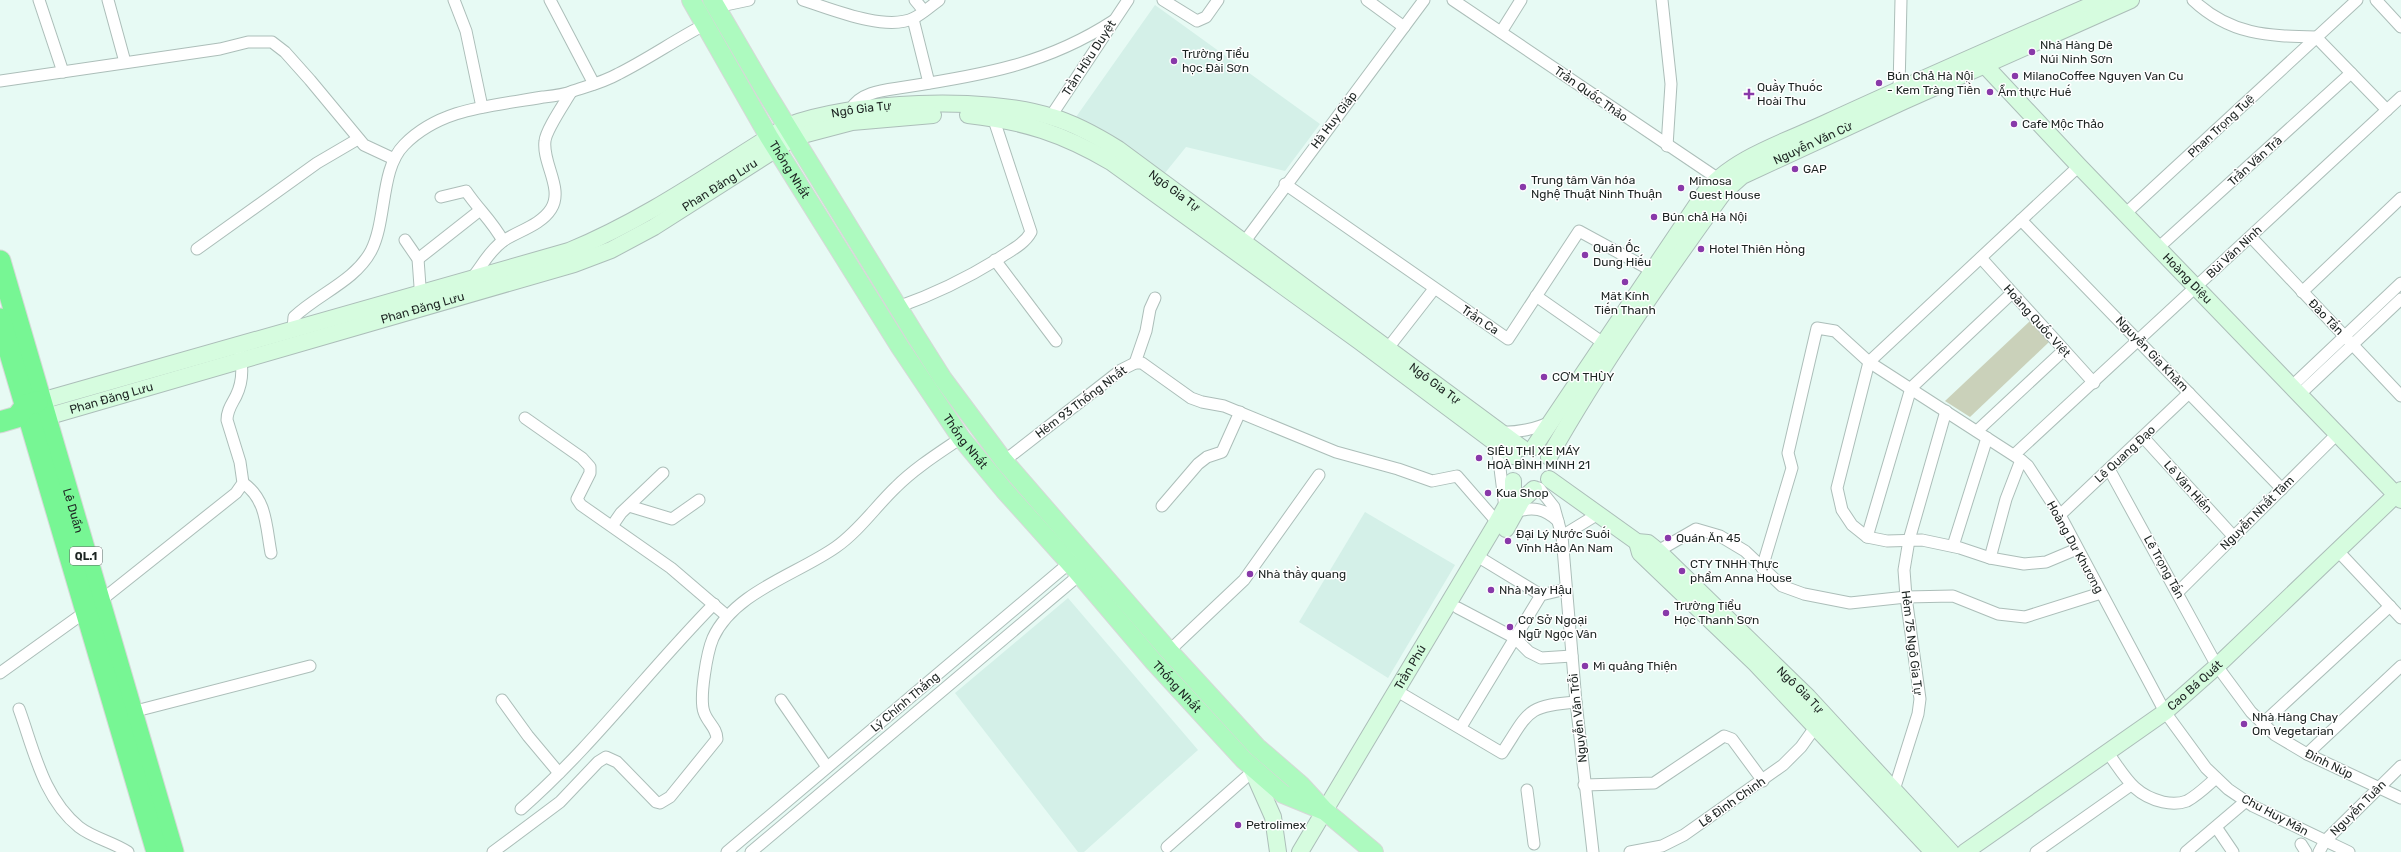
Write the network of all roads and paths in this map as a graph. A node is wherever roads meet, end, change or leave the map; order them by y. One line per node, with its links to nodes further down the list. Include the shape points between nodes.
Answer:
1 (39, 0): 35 (street)
2 (108, 0): 34 (street)
3 (454, 0): 43 (street, via 468,39)
4 (550, 0): 39 (street)
5 (691, 0): 28 (main road, Thống Nhất)
6 (750, 0): 24 (street)
7 (803, 0): 26 (street, via 876,22)
8 (915, 0): 25 (street)
9 (939, 0): 25 (street)
10 (1128, 0): 27 (street, Trần Hữu Duyệt)
11 (1163, 0): 12 (street, via 1197,21 1206,17)
12 (1218, 0)
13 (1367, 0): 29 (street)
14 (1424, 0): 29 (street, Hà Huy Giáp)
15 (1453, 0): 31 (street, Trần Quốc Thảo)
16 (1521, 0): 31 (street)
17 (1662, 0): 51 (street, via 1671,84)
18 (1901, 0): 41 (street)
19 (2103, 0): 33 (main road, Nguyễn Văn Cừ)
20 (2131, 0): 33 (main road, Nguyễn Văn Cừ)
21 (2193, 0): 32 (street, via 2206,12 2236,28 2269,36)
22 (2357, 0): 32 (street, Phan Trọng Tuệ)
23 (2376, 0): 30 (street)
24 (714, 3): 48 (main road, Thống Nhất)
25 (924, 11): 26 (street)
26 (913, 19): 38 (street)
27 (1114, 21): 38 (street, via 1044,57 967,78); 47 (street, Trần Hữu Duyệt)
28 (704, 24): 39 (street, via 617,75); 50 (main road, Thống Nhất)
29 (1404, 27): 55 (street, Hà Huy Giáp)
30 (2401, 27)
31 (1501, 32): 51 (street, Trần Quốc Thảo)
32 (2316, 37): 36 (street); 59 (street, Phan Trọng Tuệ)
33 (1981, 61): 41 (main road, Nguyễn Văn Cừ); 53 (main road, Hoàng Diệu)
34 (125, 62): 35 (street); 49 (street, via 220,49 248,42 272,42 285,52 310,80)
35 (63, 72): 37 (street)
36 (2351, 73): 45 (street); 65 (street, Trần Văn Trà)
37 (0, 81)
38 (929, 83): 44 (street, via 869,94 854,103)
39 (594, 84): 40 (street)
40 (571, 92): 43 (street); 63 (street, via 547,132 545,141 554,188 553,206 542,218)
41 (1902, 95): 54 (main road, Nguyễn Văn Cừ, via 1749,159)
42 (2401, 98): 45 (street, Bùi Văn Ninh)
43 (482, 107): 52 (street, via 435,122 403,146)
44 (851, 109): 47 (main road, Ngô Gia Tự, via 971,104 1000,107); 48 (main road, Ngô Gia Tự, via 810,117)
45 (2388, 110): 61 (street, Bùi Văn Ninh)
46 (993, 118): 47 (main road, Ngô Gia Tự); 48 (main road, Ngô Gia Tự, via 966,114 881,118); 69 (street, via 1031,232 1028,238)
47 (1047, 122): 64 (main road, Ngô Gia Tự, via 1093,152 1157,186)
48 (791, 132): 50 (main road, Ngô Gia Tự); 82 (main road, Thống Nhất)
49 (358, 139): 52 (street, via 372,150); 66 (street, via 317,163)
50 (773, 142): 72 (main road, Phan Đăng Lưu, via 604,236 569,251); 81 (main road, Phan Đăng Lưu, via 654,227 611,250 574,264); 90 (main road, Thống Nhất)
51 (1667, 146): 54 (street, Trần Quốc Thảo)
52 (394, 159): 84 (street, via 380,227 372,250 363,264 345,280 308,303 294,316)
53 (2079, 166): 59 (main road, Hoàng Diệu); 60 (street)
54 (1723, 182): 71 (main road, Nguyễn Văn Cừ, via 1704,194)
55 (1285, 184): 64 (street, Hà Huy Giáp); 75 (street, Trần Ca)
56 (441, 197): 58 (street, via 466,191)
57 (2401, 198): 76 (street)
58 (479, 211): 63 (street, via 496,228); 68 (street)
59 (2125, 214): 65 (main road, Hoàng Diệu)
60 (2022, 220): 67 (street); 87 (street, Nguyễn Gia Khảm)
61 (2250, 237): 74 (street, Bùi Văn Ninh); 76 (street, Đào Tấn)
62 (405, 240): 68 (street)
63 (503, 241): 72 (street, via 483,259)
64 (1240, 247): 93 (main road, Ngô Gia Tự)
65 (2158, 248): 74 (main road, Hoàng Diệu)
66 (197, 249)
67 (1981, 258): 77 (street, Hoàng Quốc Việt); 95 (street)
68 (418, 259): 81 (street)
69 (995, 260): 82 (street, via 959,283); 86 (street)
70 (0, 261): 104 (highway, Lê Duẩn / QL.1)
71 (1658, 274): 78 (street, Trần Ca, via 1579,230); 91 (main road, Nguyễn Văn Cừ)
72 (472, 278): 81 (main road, Phan Đăng Lưu)
73 (2401, 283): 88 (street)
74 (2196, 288): 87 (street, Bùi Văn Ninh); 99 (main road, Hoàng Diệu)
75 (1434, 289): 78 (street, Trần Ca, via 1508,339); 93 (street)
76 (2302, 292): 88 (street, Đào Tấn)
77 (2012, 293): 92 (street, Hoàng Quốc Việt); 98 (street)
78 (1536, 296): 91 (street)
79 (1155, 298): 96 (street)
80 (2401, 299): 88 (street)
81 (421, 301): 84 (main road, Phan Đăng Lưu); 94 (main road, Phan Đăng Lưu)
82 (898, 307): 85 (main road, Thống Nhất)
83 (0, 319): 104 (highway, Lê Duẩn / QL.1)
84 (293, 329): 89 (main road, Phan Đăng Lưu)
85 (917, 338): 90 (main road); 116 (main road, Thống Nhất, via 943,379)
86 (1056, 341)
87 (2139, 341): 97 (street, Bùi Văn Ninh); 101 (street, Nguyễn Gia Khảm)
88 (2348, 341): 99 (street); 100 (street, Đào Tấn)
89 (238, 345): 94 (street); 104 (main road, Phan Đăng Lưu)
90 (900, 347): 110 (main road, Thống Nhất)
91 (1609, 347): 106 (main road, Nguyễn Văn Cừ); 114 (main road, Nguyễn Văn Cừ)
92 (2064, 350): 97 (street, Hoàng Quốc Việt); 107 (street)
93 (1385, 353): 111 (main road, Ngô Gia Tự)
94 (241, 361): 104 (main road, Phan Đăng Lưu); 122 (street, via 242,377 237,395 227,414)
95 (1869, 362): 98 (street, Hoàng Dư Khương); 136 (street, via 1838,488 1842,510 1852,524); 148 (street, Hoàng Dư Khương, via 1835,331 1816,328 1788,453 1792,468)
96 (1135, 363): 103 (street, Hẻm 93 Thống Nhất, via 1142,363 1191,398); 116 (street, Hẻm 93 Thống Nhất, via 1121,370)
97 (2094, 383): 115 (street, Bùi Văn Ninh)
98 (1912, 388): 102 (street, Hoàng Dư Khương); 136 (street)
99 (2295, 391): 108 (main road, Hoàng Diệu)
100 (2399, 391)
101 (2189, 393): 109 (street, Lê Quang Đạo); 124 (street, Nguyễn Gia Khảm)
102 (1946, 411): 107 (street, Hoàng Dư Khương); 138 (street, Hẻm 75 Ngô Gia Tự)
103 (1240, 412): 128 (street, via 1222,452 1207,457 1198,464); 132 (street, Hẻm 93 Thống Nhất, via 1336,452 1398,469 1425,480 1437,481 1457,476)
104 (27, 414): 156 (highway, Lê Duẩn / QL.1)
105 (525, 418): 134 (street, via 588,464 591,470 577,499 578,502)
106 (1552, 420): 111 (street, via 1545,425 1511,432); 113 (main road, Nguyễn Văn Cừ)
107 (1977, 431): 112 (street, Hoàng Dư Khương)
108 (2337, 434): 124 (street, Nguyễn Nhất Tâm); 125 (main road, Hoàng Diệu)
109 (2143, 437): 117 (street, Lê Quang Đạo); 137 (street, Lê Văn Hiến)
110 (961, 438): 118 (main road, Thống Nhất); 158 (street, via 906,477 836,547 778,579)
111 (1498, 438): 113 (main road, Ngô Gia Tự); 129 (street)
112 (1987, 438): 115 (street, Hoàng Dư Khương); 140 (street)
113 (1523, 451): 114 (main road, via 1541,449); 121 (main road, via 1509,469)
114 (1549, 457): 123 (main road, via 1552,468)
115 (2018, 457): 131 (street, Hoàng Dư Khương); 145 (street)
116 (1004, 461): 118 (main road); 147 (main road, Thống Nhất)
117 (2109, 469): 131 (street, Lê Quang Đạo); 150 (street, Lê Trọng Tấn)
118 (988, 472): 147 (main road, Thống Nhất)
119 (663, 473): 127 (street)
120 (1319, 475): 161 (street, via 1244,580)
121 (1513, 481): 123 (main road, via 1523,488); 129 (main road, Trần Phú)
122 (243, 483): 144 (street, via 262,503); 156 (street, via 236,493)
123 (1541, 485): 129 (main road, Trần Phú); 130 (main road, Ngô Gia Tự); 133 (street, Nguyễn Văn Trỗi)
124 (2282, 489): 137 (street, Nguyễn Nhất Tâm)
125 (2399, 495): 142 (main road, Cao Bá Quát)
126 (699, 500): 127 (street, via 672,519)
127 (628, 506): 134 (street)
128 (1162, 506)
129 (1510, 510): 132 (main road, Trần Phú); 133 (street, via 1536,508 1547,511); 146 (main road, Trần Phú)
130 (1598, 514): 135 (street); 139 (main road, Ngô Gia Tự)
131 (2060, 515): 141 (street, Hoàng Dư Khương)
132 (1497, 522): 146 (main road, Trần Phú)
133 (1560, 522): 135 (street, Nguyễn Văn Trỗi)
134 (612, 526): 154 (street, via 671,568)
135 (1562, 536): 149 (street, Nguyễn Văn Trỗi)
136 (1867, 537): 138 (street, via 1887,541)
137 (2234, 537): 150 (street, Nguyễn Nhất Tâm)
138 (1909, 540): 140 (street); 153 (street, Hẻm 75 Ngô Gia Tự, via 1904,570)
139 (1637, 542): 143 (main road, Ngô Gia Tự, via 1648,543); 177 (main road, Ngô Gia Tự, via 1640,553 1756,664)
140 (1953, 546): 145 (street)
141 (2077, 549): 145 (street, via 2046,562 2024,564); 151 (street, Hoàng Dư Khương)
142 (2338, 551): 155 (street); 165 (main road, Cao Bá Quát)
143 (1658, 552): 148 (street, via 1696,529 1720,536 1745,551); 177 (main road, Ngô Gia Tự)
144 (271, 553)
145 (1990, 558)
146 (1482, 559): 152 (street); 157 (main road, Trần Phú); 169 (main road, Trần Phú)
147 (1081, 563): 161 (main road, Thống Nhất); 163 (main road, Thống Nhất); 168 (street, Lý Chính Thắng); 172 (street, Lý Chính Thắng)
148 (1762, 568): 153 (street, via 1782,586 1804,594 1850,603)
149 (1566, 589): 152 (street); 162 (street, Nguyễn Văn Trỗi)
150 (2178, 592): 165 (street, Lê Trọng Tấn)
151 (2101, 593): 153 (street, via 2025,617 1998,614 1954,596); 176 (street, Hoàng Dư Khương)
152 (1541, 595): 160 (street)
153 (1906, 597): 193 (street, Hẻm 75 Ngô Gia Tự, via 1920,699 1918,714)
154 (714, 604): 158 (street); 186 (street)
155 (2390, 606): 159 (street); 178 (street)
156 (92, 607): 167 (street); 175 (highway, Lê Duẩn / QL.1); 203 (highway, Lê Duẩn / QL.1)
157 (1458, 608): 160 (street); 169 (main road, Trần Phú)
158 (727, 616): 205 (street, via 713,638 702,700 705,717 717,734 717,739 670,797 660,803 656,802 617,762 606,757 598,762 560,802)
159 (2401, 618)
160 (1515, 638): 162 (street, via 1528,652 1541,658); 179 (street)
161 (1169, 651): 163 (main road); 180 (main road, Thống Nhất)
162 (1572, 656): 173 (street, Nguyễn Văn Trỗi)
163 (1154, 662): 183 (main road, Thống Nhất)
164 (310, 666): 175 (street)
165 (2217, 666): 176 (main road, Cao Bá Quát); 178 (street, Đinh Núp)
166 (2401, 666): 182 (street)
167 (0, 673)
168 (919, 690): 172 (street); 185 (street, Lý Chính Thắng)
169 (1401, 693): 179 (street); 197 (main road, Trần Phú)
170 (502, 700): 186 (street)
171 (781, 700): 185 (street)
172 (929, 702): 207 (street, Lý Chính Thắng)
173 (1576, 702): 179 (street, via 1547,704 1535,709 1526,717 1502,753); 189 (street, Nguyễn Văn Trỗi)
174 (20, 709): 202 (street, via 49,792 62,812 80,827)
175 (132, 712): 204 (highway, Lê Duẩn / QL.1)
176 (2165, 712): 181 (main road, Cao Bá Quát); 187 (street, Chu Huy Mân)
177 (1821, 721): 188 (street, Lê Đình Chinh, via 1791,758); 193 (main road, Ngô Gia Tự)
178 (2262, 724): 182 (street, Đinh Núp)
179 (1461, 727)
180 (1257, 748): 183 (main road); 197 (main road, Thống Nhất, via 1301,785)
181 (2108, 753): 190 (street); 216 (main road, Cao Bá Quát)
182 (2307, 754): 191 (street, Đinh Núp)
183 (1249, 765): 197 (main road, Thống Nhất, via 1283,794); 201 (street); 208 (main road, via 1273,817)
184 (2401, 766): 191 (street, Nguyễn Tuân)
185 (827, 768): 206 (street, Lý Chính Thắng)
186 (559, 773): 196 (street)
187 (2216, 778): 190 (street, via 2197,794 2178,804 2144,796); 195 (street, Chu Huy Mân)
188 (1763, 781): 189 (street, via 1732,739 1724,736 1654,783); 213 (street, Lê Đình Chinh, via 1684,835 1662,846)
189 (1584, 785): 212 (street, Nguyễn Văn Trỗi)
190 (2131, 785): 217 (street)
191 (2378, 788): 194 (street, Đinh Núp); 199 (street, Nguyễn Tuân)
192 (1527, 790): 200 (street)
193 (1892, 798): 214 (main road, Ngô Gia Tự); 215 (main road, Ngô Gia Tự)
194 (2401, 798)
195 (2246, 800): 198 (street); 199 (street, Chu Huy Mân)
196 (521, 809)
197 (1328, 814): 209 (main road, Trần Phú); 210 (main road, Trần Phú); 211 (main road, Thống Nhất)
198 (2216, 827): 218 (street); 219 (street)
199 (2325, 841): 220 (street, Nguyễn Tuân); 221 (street, Chu Huy Mân)
200 (1534, 844)
201 (1167, 847)
202 (128, 852)
203 (157, 852)
204 (173, 852)
205 (493, 852)
206 (727, 852)
207 (751, 852)
208 (1278, 852)
209 (1300, 852)
210 (1310, 852)
211 (1374, 852)
212 (1593, 852)
213 (1630, 852)
214 (1933, 852)
215 (1951, 852)
216 (1965, 852)
217 (2036, 852)
218 (2186, 852)
219 (2233, 852)
220 (2319, 852)
221 (2349, 852)

